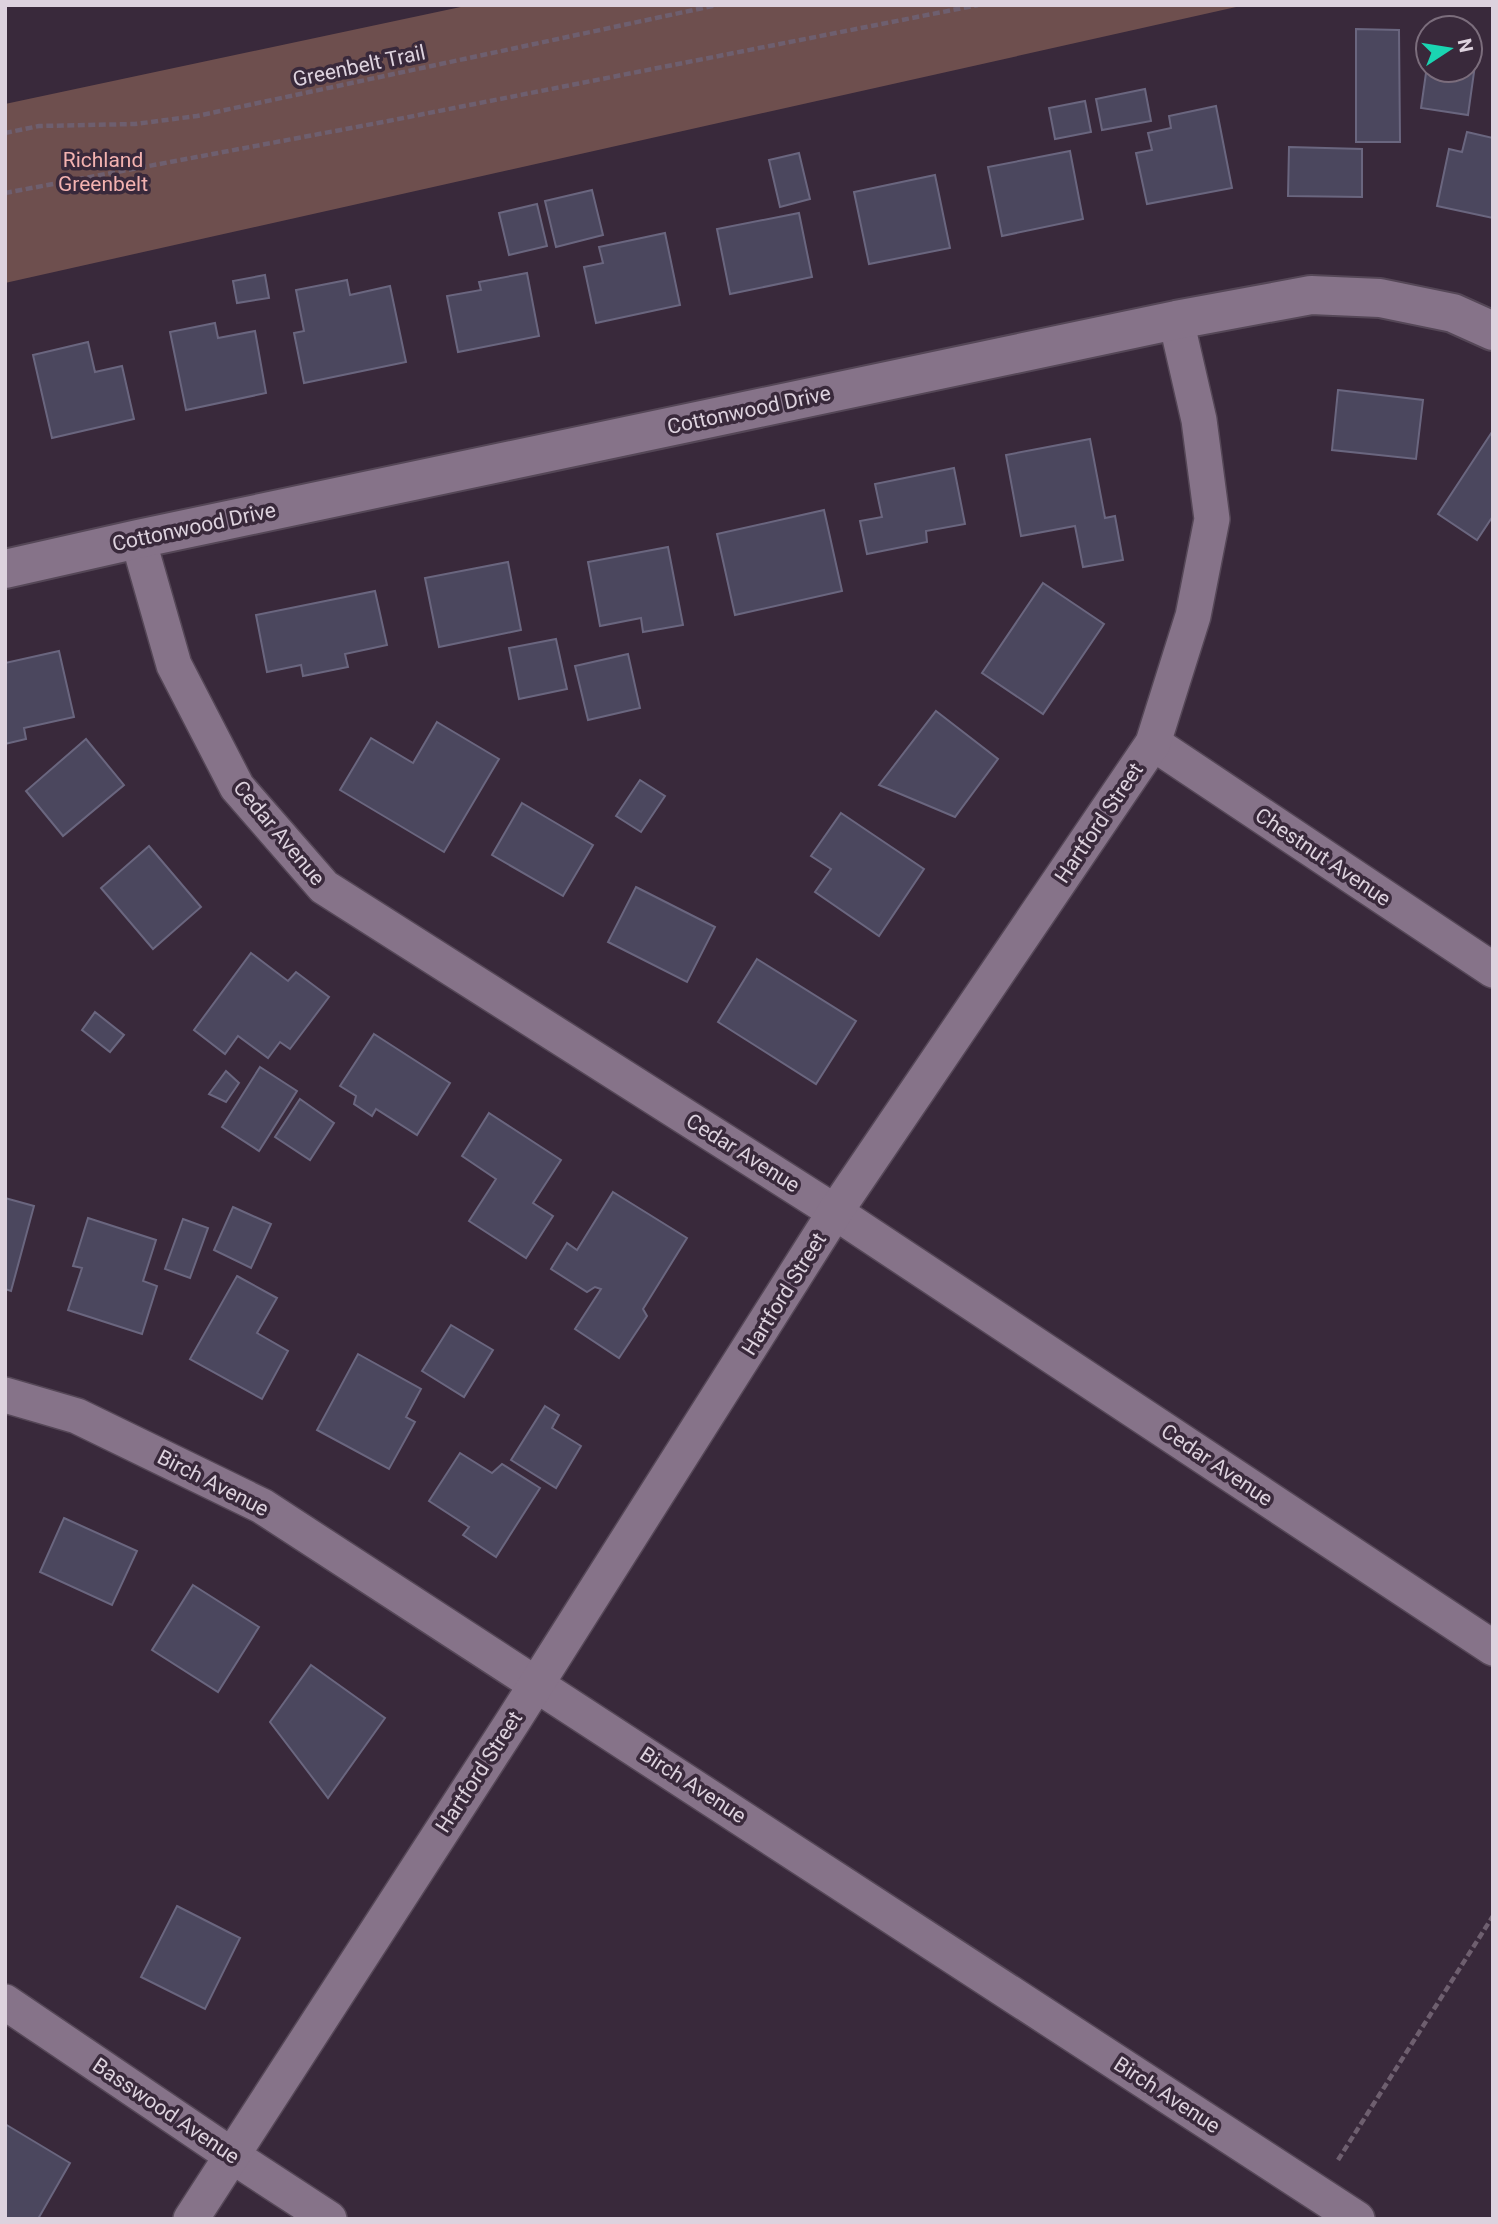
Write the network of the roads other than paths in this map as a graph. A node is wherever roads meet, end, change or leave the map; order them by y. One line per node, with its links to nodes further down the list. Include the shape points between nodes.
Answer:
1 (1176, 320): 2 (street, Cottonwood Drive, via 1311,295 1392,301 1452,313); 3 (street, Cottonwood Drive); 5 (street, Hartford Street, via 1199,420 1212,519 1193,616)
2 (1493, 331)
3 (138, 538): 4 (street, Cottonwood Drive); 7 (street, Cedar Avenue, via 173,665 237,787 324,887)
4 (5, 569)
5 (1153, 743): 6 (street, Chestnut Avenue); 7 (street, Hartford Street)
6 (1493, 971)
7 (835, 1212): 9 (street, Cedar Avenue); 10 (street, Hartford Street)
8 (5, 1395): 10 (street, Birch Avenue, via 77,1416 262,1506)
9 (1493, 1648)
10 (536, 1683): 12 (street, Hartford Street); 15 (street, Birch Avenue)
11 (5, 2002): 12 (street, Basswood Avenue)
12 (231, 2155): 13 (street, Hartford Street); 14 (street, Basswood Avenue)
13 (191, 2219)
14 (329, 2219)
15 (1357, 2219)

